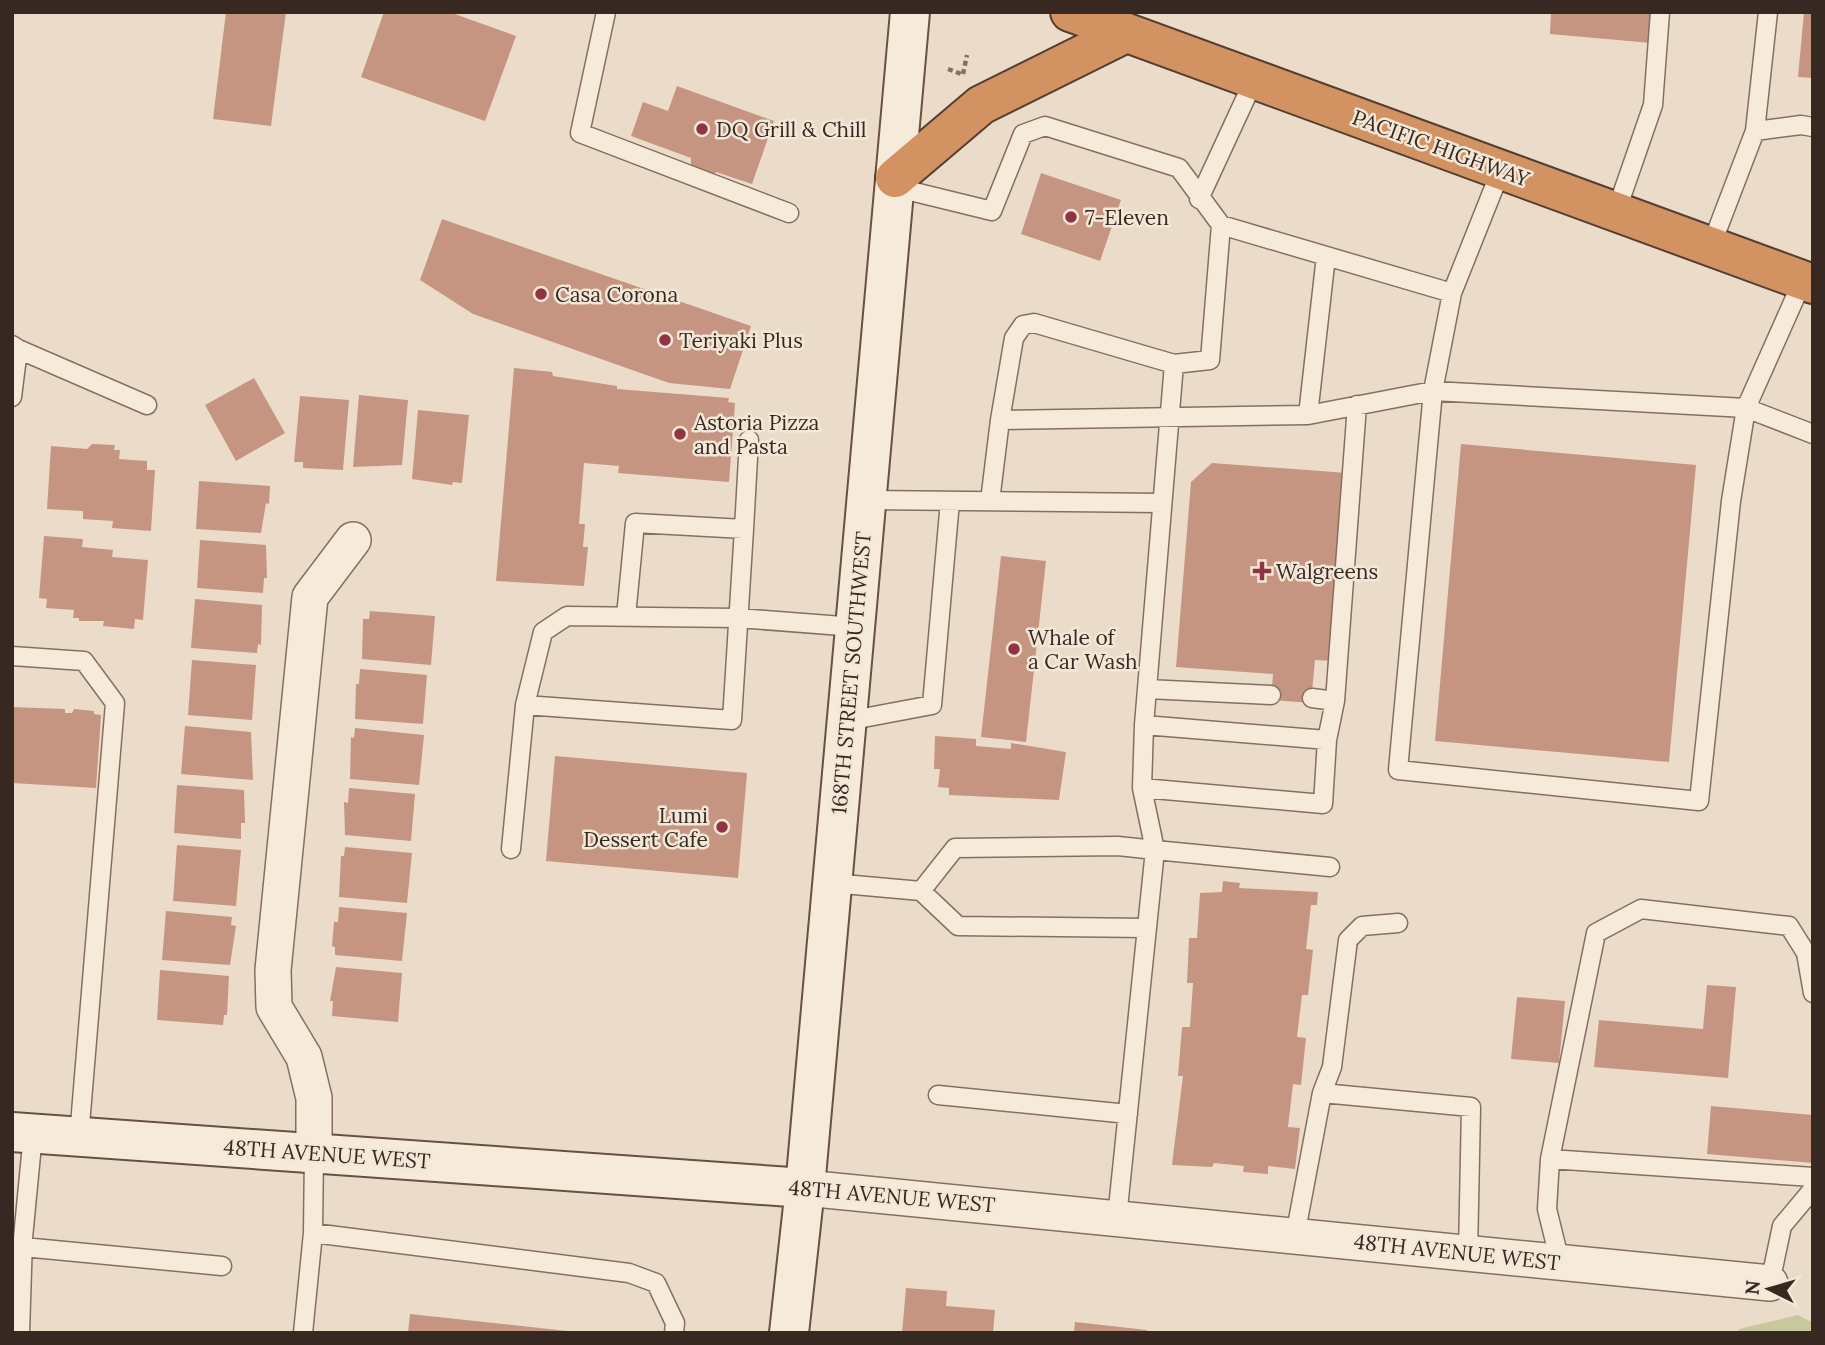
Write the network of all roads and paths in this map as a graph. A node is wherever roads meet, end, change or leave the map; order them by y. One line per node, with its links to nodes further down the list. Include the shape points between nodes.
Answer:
1 (606, 12): 16 (lane, via 580,133)
2 (910, 12): 13 (main road, 168TH STREET SOUTHWEST)
3 (1070, 12): 6 (highway, PACIFIC HIGHWAY)
4 (1660, 12): 15 (lane, via 1653,105)
5 (1768, 12): 11 (lane)
6 (1126, 33): 9 (highway, PACIFIC HIGHWAY); 13 (highway, via 981,105)
7 (967, 55): 8 (path)
8 (963, 74)
9 (1254, 80): 12 (highway, PACIFIC HIGHWAY); 14 (lane)
10 (1813, 127): 11 (lane)
11 (1755, 131): 18 (lane)
12 (1501, 170): 15 (highway, PACIFIC HIGHWAY); 21 (lane)
13 (894, 182): 14 (lane, via 992,211 1023,134 1045,126 1179,168); 34 (main road, 168TH STREET SOUTHWEST)
14 (1199, 199): 17 (lane)
15 (1616, 212): 18 (highway, PACIFIC HIGHWAY)
16 (789, 213)
17 (1221, 225): 19 (lane); 23 (lane, via 1210,360)
18 (1711, 246): 20 (highway, PACIFIC HIGHWAY)
19 (1326, 256): 21 (lane); 29 (lane)
20 (1808, 282): 28 (lane)
21 (1452, 293): 24 (lane)
22 (15, 347): 25 (lane); 26 (lane)
23 (1174, 364): 30 (lane); 31 (lane, via 1034,323 1023,325 1014,338)
24 (1433, 390): 27 (lane); 28 (lane); 28 (lane, via 1398,771 1699,801 1731,501)
25 (12, 397)
26 (147, 405)
27 (1357, 405): 29 (lane); 47 (lane)
28 (1746, 408): 32 (lane)
29 (1308, 415): 30 (lane)
30 (1168, 418): 31 (lane); 37 (lane)
31 (1000, 420): 36 (lane)
32 (1813, 434)
33 (749, 440): 38 (lane)
34 (866, 500): 35 (lane); 42 (main road, 168TH STREET SOUTHWEST)
35 (950, 501): 36 (lane); 49 (lane, via 932,705)
36 (990, 501): 37 (lane)
37 (1162, 503): 44 (lane)
38 (744, 528): 40 (lane, via 635,523); 41 (lane)
39 (353, 540): 66 (street, via 310,597 273,970 274,1007 304,1057 314,1098)
40 (626, 616): 41 (lane); 48 (lane, via 567,616 543,632)
41 (738, 618): 42 (lane); 48 (lane, via 732,720)
42 (855, 627): 49 (main road, 168TH STREET SOUTHWEST)
43 (12, 656): 65 (lane, via 84,661 115,703)
44 (1147, 689): 45 (lane); 50 (lane)
45 (1271, 695)
46 (1312, 698): 47 (lane)
47 (1335, 701): 51 (lane)
48 (525, 705): 53 (lane)
49 (847, 721): 56 (main road, 168TH STREET SOUTHWEST)
50 (1144, 725): 51 (lane); 52 (lane)
51 (1327, 740): 52 (lane, via 1323,804)
52 (1142, 789): 54 (lane)
53 (512, 849)
54 (1155, 850): 55 (lane); 57 (lane, via 1118,846 954,848); 59 (lane)
55 (1330, 867)
56 (832, 883): 57 (lane); 69 (main road, 168TH STREET SOUTHWEST)
57 (921, 891): 59 (lane, via 958,926)
58 (1398, 923): 61 (lane, via 1362,926 1348,940 1332,1067)
59 (1147, 928): 63 (lane)
60 (1813, 993): 67 (lane, via 1806,953 1789,926 1641,909 1596,933)
61 (1322, 1093): 73 (lane); 75 (lane, via 1471,1107)
62 (938, 1095): 63 (lane)
63 (1128, 1114): 71 (lane)
64 (22, 1133): 65 (main road, 48TH AVENUE WEST); 74 (lane)
65 (79, 1137): 66 (main road, 48TH AVENUE WEST)
66 (314, 1153): 69 (main road, 48TH AVENUE WEST); 72 (lane)
67 (1550, 1159): 68 (lane); 76 (lane, via 1547,1209)
68 (1813, 1177)
69 (805, 1188): 71 (street, 48TH AVENUE WEST); 82 (main road, 168TH STREET SOUTHWEST)
70 (1813, 1189): 78 (lane, via 1782,1226)
71 (1118, 1218): 73 (street, 48TH AVENUE WEST)
72 (313, 1233): 80 (lane); 81 (lane, via 629,1273 656,1283 675,1323)
73 (1295, 1236): 75 (street, 48TH AVENUE WEST)
74 (23, 1247): 77 (lane); 79 (lane)
75 (1468, 1253): 76 (street, 48TH AVENUE WEST)
76 (1560, 1262): 78 (street, 48TH AVENUE WEST)
77 (222, 1266)
78 (1770, 1283)
79 (20, 1333)
80 (303, 1333)
81 (674, 1333)
82 (789, 1333)

